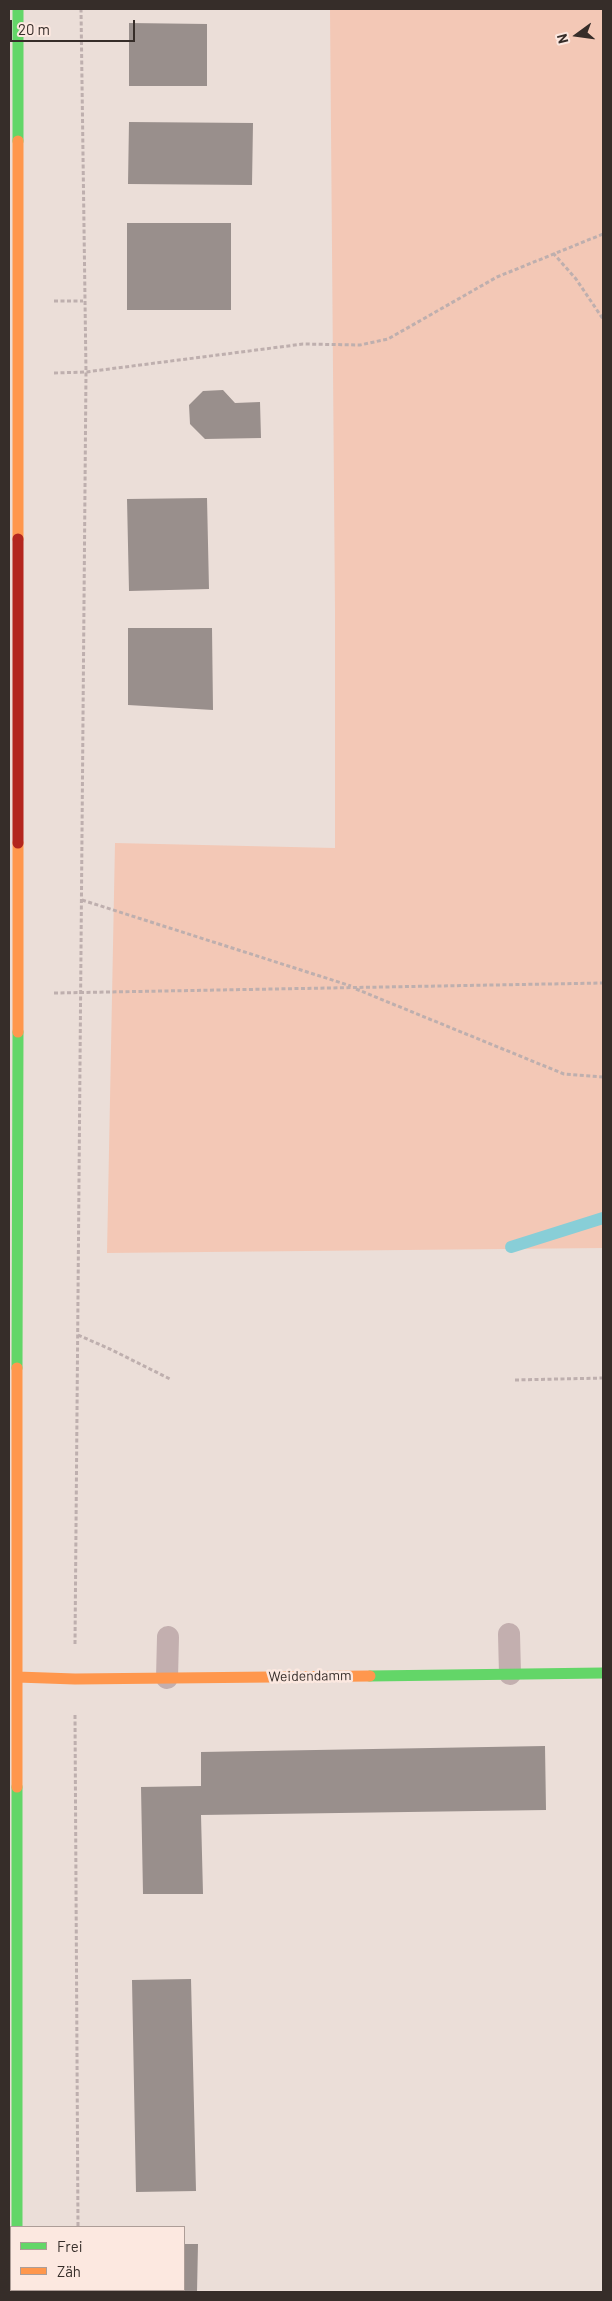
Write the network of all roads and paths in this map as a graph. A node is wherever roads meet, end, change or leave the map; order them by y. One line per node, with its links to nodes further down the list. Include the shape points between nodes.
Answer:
1 (18, 9): 7 (street)
2 (81, 9): 6 (path)
3 (603, 234): 4 (path)
4 (553, 253): 5 (path, via 576,279); 6 (path, via 497,277 388,339 360,345 303,344)
5 (603, 319)
6 (86, 372): 7 (path); 8 (path)
7 (18, 374): 12 (street)
8 (82, 900): 10 (path); 11 (path)
9 (603, 983): 10 (path)
10 (354, 987): 11 (path); 13 (path, via 564,1074)
11 (80, 993): 12 (path); 15 (path)
12 (18, 994): 14 (street)
13 (603, 1077)
14 (13, 1272): 23 (street)
15 (78, 1335): 17 (path); 25 (path)
16 (603, 1378): 18 (path)
17 (170, 1379)
18 (515, 1380)
19 (509, 1634): 22 (lane)
20 (168, 1637): 24 (lane)
21 (603, 1673): 22 (street, Weidendamm)
22 (510, 1674): 24 (street, Weidendamm)
23 (17, 1677): 25 (street, Weidendamm); 26 (street)
24 (167, 1678): 25 (street, Weidendamm)
25 (75, 1679): 27 (path)
26 (17, 2226)
27 (78, 2226)

